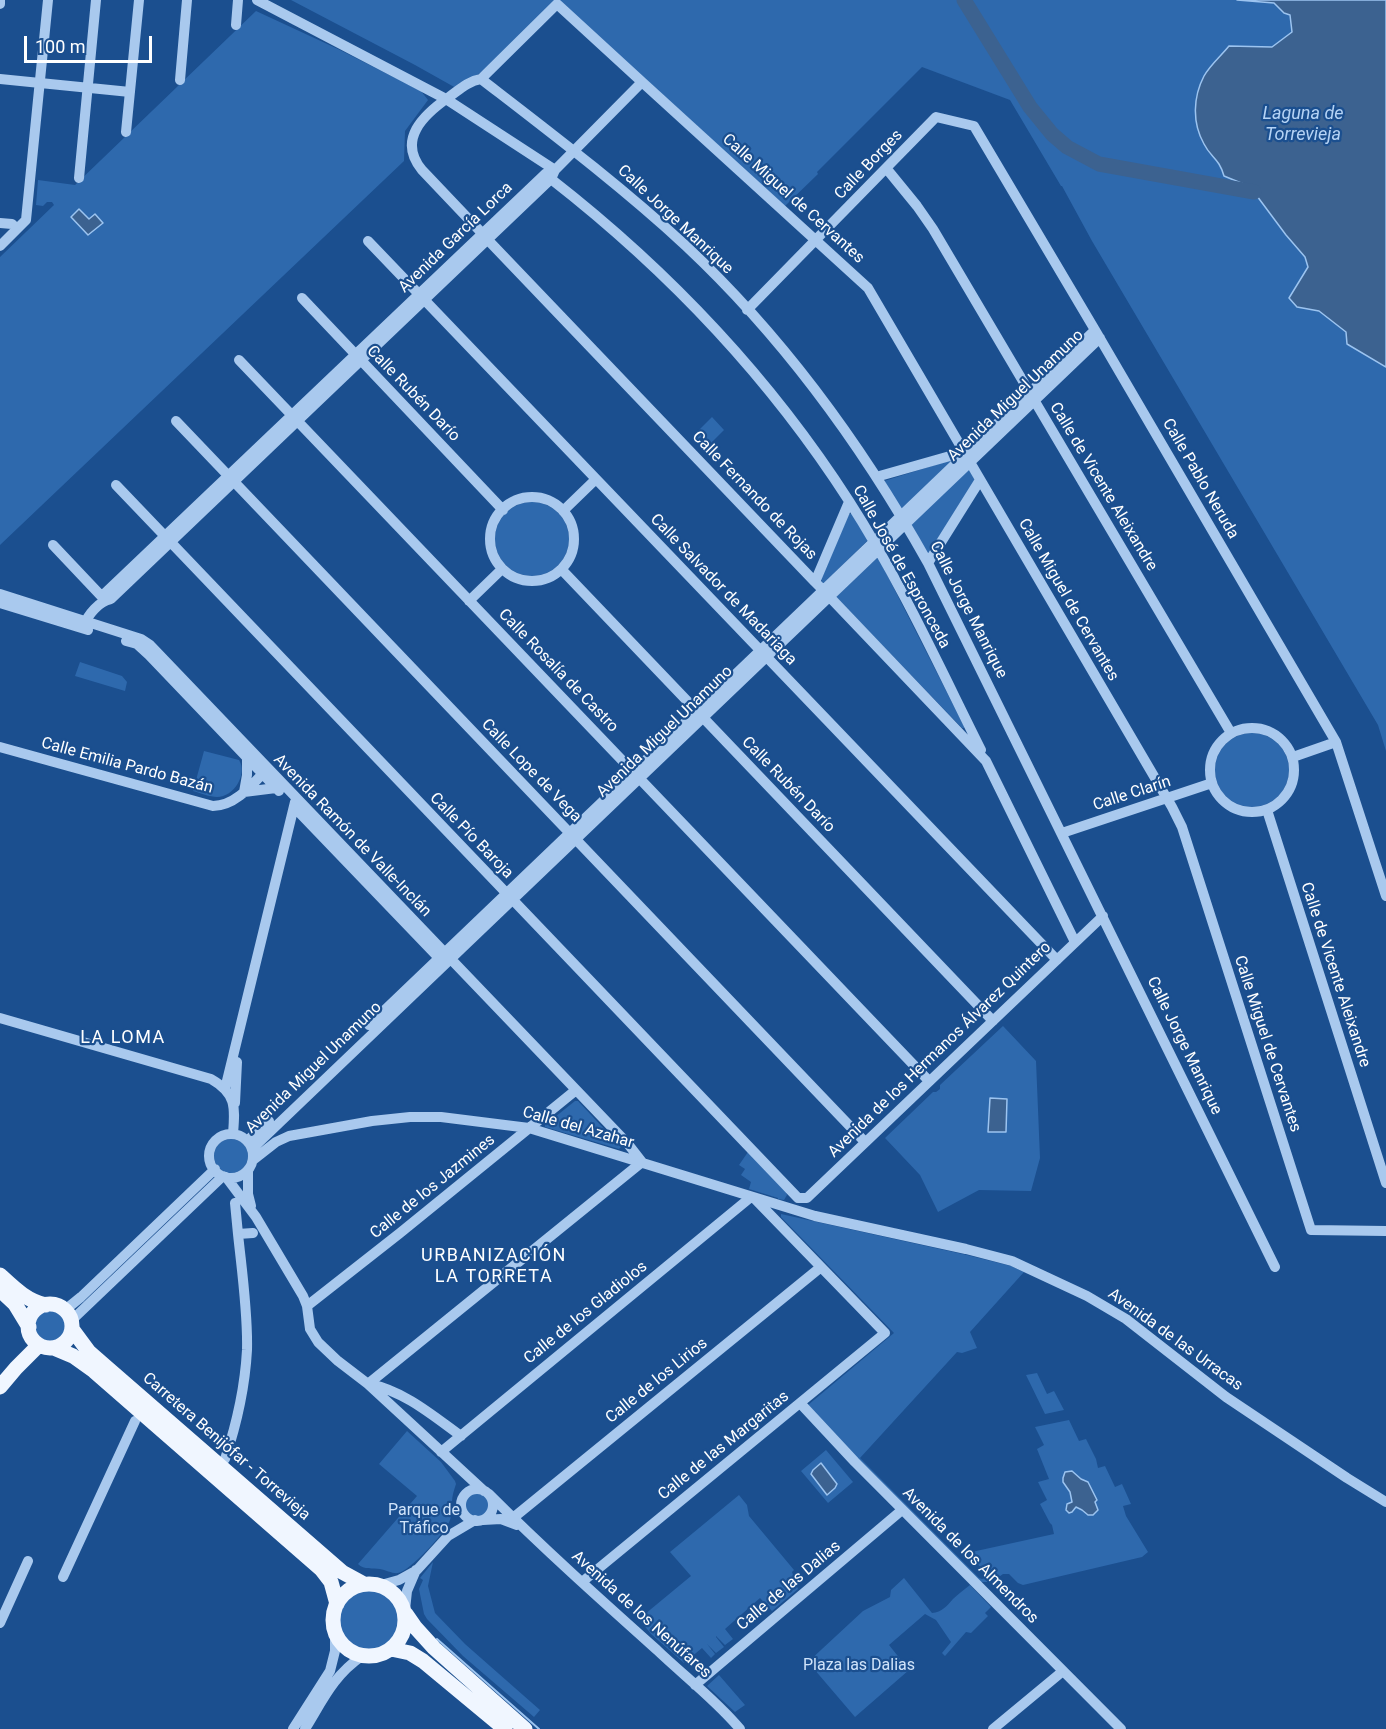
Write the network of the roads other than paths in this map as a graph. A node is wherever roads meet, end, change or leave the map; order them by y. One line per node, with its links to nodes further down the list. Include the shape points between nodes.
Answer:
1 (48, 0): 12 (street)
2 (96, 0): 13 (street)
3 (139, 0): 14 (street)
4 (187, 0): 10 (street)
5 (238, 0): 7 (street)
6 (257, 0): 15 (street, Calle José de Espronceda)
7 (236, 25)
8 (0, 79): 12 (street)
9 (481, 79): 11 (street, via 557,4); 15 (street, via 466,84); 18 (street, Calle Jorge Manrique)
10 (180, 80)
11 (642, 82): 18 (street, Avenida García Lorca); 25 (street, Calle Miguel de Cervantes)
12 (40, 83): 13 (street); 23 (street, via 26,220)
13 (88, 87): 14 (street); 21 (street)
14 (130, 92): 17 (street)
15 (446, 99): 20 (street, Calle José de Espronceda); 24 (street, Calle Fernando de Rojas, via 416,129 412,155)
16 (936, 117): 19 (street, Calle Borges); 31 (street, Calle Pablo Neruda, via 974,126)
17 (126, 132)
18 (573, 150): 20 (street, Avenida García Lorca); 30 (street, Calle Jorge Manrique, via 679,240)
19 (886, 168): 25 (street, Calle Borges); 34 (street, Calle de Vicente Aleixandre, via 933,230)
20 (550, 174): 24 (street, Avenida García Lorca); 43 (street, Calle José de Espronceda, via 669,280 743,358)
21 (79, 178)
22 (0, 223): 23 (street, via 12,224)
23 (17, 229): 27 (street)
24 (485, 236): 28 (street, Avenida García Lorca); 53 (street, Calle Fernando de Rojas)
25 (816, 240): 30 (street, Calle Borges); 37 (street, Calle Miguel de Cervantes, via 868,288)
26 (368, 241): 28 (street, Calle Salvador de Madariaga)
27 (0, 246)
28 (422, 296): 32 (street, Avenida García Lorca); 40 (street, Calle Salvador de Madariaga)
29 (302, 298): 32 (street, Calle Rubén Darío)
30 (747, 310): 38 (street, Calle Jorge Manrique, via 835,415)
31 (1097, 334): 34 (street, Avenida Miguel Unamuno); 62 (street, Calle Pablo Neruda)
32 (358, 357): 35 (street, Avenida García Lorca); 44 (street, Calle Rubén Darío)
33 (239, 360): 35 (street, Calle Rosalía de Castro)
34 (1032, 397): 37 (street, Avenida Miguel Unamuno); 61 (street, Calle de Vicente Aleixandre)
35 (295, 418): 39 (street, Avenida García Lorca); 56 (street, Calle Rosalía de Castro)
36 (176, 421): 39 (street, Calle Lope de Vega)
37 (967, 458): 38 (street, Avenida Miguel Unamuno, via 950,456); 41 (street, Calle Miguel de Cervantes); 46 (street, Avenida Miguel Unamuno)
38 (876, 477): 46 (street, Calle Jorge Manrique)
39 (231, 478): 47 (street, Avenida García Lorca); 76 (street, Calle Lope de Vega)
40 (596, 479): 45 (street); 59 (street, Calle Salvador de Madariaga)
41 (980, 480): 50 (street); 72 (street, Calle Miguel de Cervantes)
42 (116, 485): 47 (street, Calle Pío Baroja)
43 (849, 502): 49 (street, Calle José de Espronceda); 53 (street)
44 (503, 510): 45 (street, via 519,500 538,498); 51 (street, via 490,539 493,555)
45 (563, 511): 52 (street, via 574,536 572,554)
46 (903, 519): 49 (street, Avenida Miguel Unamuno); 50 (street, Calle Jorge Manrique)
47 (168, 539): 55 (street, Avenida García Lorca, via 111,599); 77 (street, Calle Pío Baroja)
48 (53, 545): 55 (street)
49 (876, 546): 53 (street, Avenida Miguel Unamuno); 66 (street, Calle José de Espronceda)
50 (928, 563): 75 (street, Calle Jorge Manrique)
51 (502, 569): 52 (street, via 518,579 536,581); 56 (street)
52 (562, 570): 60 (street, Calle Rubén Darío)
53 (823, 589): 59 (street, Avenida Miguel Unamuno); 66 (street, Calle Fernando de Rojas)
54 (0, 594): 58 (street, Avenida Ramón de Valle-Inclán)
55 (105, 600): 58 (street, Avenida García Lorca)
56 (469, 601): 68 (street, Calle Rosalía de Castro)
57 (0, 603): 58 (street, Avenida Ramón de Valle-Inclán)
58 (84, 625): 65 (street, Avenida Ramón de Valle-Inclán, via 137,644); 67 (street, Avenida Ramón de Valle-Inclán, via 141,639 150,645)
59 (763, 653): 60 (street, Avenida Miguel Unamuno); 82 (street, Calle Salvador de Madariaga)
60 (700, 714): 68 (street, Avenida Miguel Unamuno); 84 (street, Calle Rubén Darío)
61 (1231, 733): 64 (street, via 1264,729 1279,737); 69 (street, via 1214,751)
62 (1336, 742): 64 (street); 78 (street, Calle Pablo Neruda)
63 (0, 747): 71 (street, Calle Emilia Pardo Bazán, via 213,806 229,804)
64 (1293, 757): 74 (street, via 1292,785 1282,800)
65 (247, 759): 67 (street, Avenida Ramón de Valle-Inclán); 71 (street)
66 (986, 761): 80 (street, Calle Fernando de Rojas)
67 (265, 772): 70 (street, Avenida Ramón de Valle-Inclán); 71 (street, Calle Emilia Pardo Bazán); 73 (street, Avenida Ramón de Valle-Inclán)
68 (636, 775): 76 (street, Avenida Miguel Unamuno); 86 (street, Calle Rosalía de Castro)
69 (1212, 783): 72 (street, Calle Clarín); 74 (street, via 1216,793 1230,806 1247,812)
70 (276, 788): 71 (street); 73 (street, Avenida Ramón de Valle-Inclán)
71 (243, 792)
72 (1167, 798): 75 (street, Calle Clarín); 102 (street, Calle Miguel de Cervantes, via 1182,827 1311,1230)
73 (295, 802): 81 (street, Avenida Ramón de Valle-Inclán); 85 (street)
74 (1267, 810): 96 (street, Calle de Vicente Aleixandre)
75 (1062, 833): 79 (street, Calle Jorge Manrique)
76 (573, 836): 77 (street, Avenida Miguel Unamuno); 92 (street, Calle Lope de Vega)
77 (509, 896): 81 (street, Avenida Miguel Unamuno); 97 (street, Calle Pío Baroja)
78 (1386, 896)
79 (1103, 916): 80 (street, Avenida de los Hermanos Álvarez Quintero); 106 (street, Calle Jorge Manrique)
80 (1075, 942): 82 (street, Avenida de los Hermanos Álvarez Quintero)
81 (444, 957): 88 (street, Avenida Ramón de Valle-Inclán); 93 (street, Avenida Miguel Unamuno)
82 (1057, 960): 84 (street, Avenida de los Hermanos Álvarez Quintero)
83 (0, 1018): 87 (street, via 211,1079)
84 (993, 1021): 86 (street, Avenida de los Hermanos Álvarez Quintero)
85 (241, 1026): 87 (street); 89 (street)
86 (929, 1081): 92 (street, Avenida de los Hermanos Álvarez Quintero)
87 (225, 1089): 89 (street)
88 (576, 1090): 90 (street, Calle de los Jazmines); 94 (street, Avenida Ramón de Valle-Inclán)
89 (235, 1106): 91 (street)
90 (529, 1128): 93 (street, Calle del Azahar, via 410,1117 289,1136); 94 (street, Calle del Azahar); 110 (street, Calle de los Jazmines)
91 (233, 1134): 93 (street, via 238,1135); 95 (street, via 222,1136 213,1144 210,1162)
92 (866, 1142): 97 (street, Avenida de los Hermanos Álvarez Quintero, via 807,1198)
93 (250, 1155): 95 (street, via 242,1175); 101 (street, Avenida de los Nenúfares, via 248,1194)
94 (642, 1162): 98 (street, Calle del Azahar); 116 (street)
95 (221, 1174): 101 (street, Avenida de los Nenúfares); 111 (street)
96 (1386, 1183)
97 (795, 1196): 100 (street)
98 (753, 1197): 100 (street, Avenida de las Urracas); 105 (street); 120 (street, Calle de los Gladiolos)
99 (235, 1203): 104 (street)
100 (788, 1208): 126 (street, Avenida de las Urracas, via 998,1257 1078,1291 1131,1323 1226,1397)
101 (256, 1217): 110 (street, Avenida de los Nenúfares)
102 (1386, 1231)
103 (253, 1233): 104 (street)
104 (238, 1234): 122 (street, via 247,1352 238,1417)
105 (821, 1267): 118 (street, Calle de las Margaritas, via 885,1333); 129 (street, Calle de los Lirios)
106 (1275, 1267)
107 (0, 1275): 109 (main road, via 27,1297)
108 (0, 1290): 112 (main road, via 15,1304)
109 (46, 1305): 111 (main road, via 56,1305); 112 (main road, via 31,1315)
110 (307, 1306): 116 (street, Avenida de los Nenúfares, via 313,1334 338,1361)
111 (70, 1320): 113 (main road, via 66,1341); 135 (main road, Carretera Benijófar - Torrevieja, via 89,1352 113,1374 342,1572)
112 (29, 1329): 113 (main road, via 33,1339); 115 (main road, via 22,1349)
113 (52, 1349): 114 (main road); 114 (main road); 137 (main road, Carretera Benijófar - Torrevieja, via 81,1361 321,1569 331,1582)
114 (20, 1364): 117 (main road)
115 (0, 1375)
116 (368, 1384): 120 (street, Avenida de los Nenúfares, via 398,1392); 121 (street, Avenida de los Nenúfares)
117 (0, 1387)
118 (800, 1403): 127 (street, Avenida de los Almendros); 134 (street, Calle de las Margaritas)
119 (135, 1421): 133 (street)
120 (461, 1436): 121 (street, Calle de los Gladiolos)
121 (441, 1452): 123 (street, Avenida de los Nenúfares)
122 (225, 1459)
123 (451, 1461): 124 (street, Avenida de los Nenúfares); 125 (street, Avenida de los Nenúfares, via 463,1483)
124 (486, 1492): 125 (street, via 471,1490); 128 (street, via 492,1508 488,1516); 129 (street, Avenida de los Nenúfares)
125 (462, 1501): 128 (street, via 464,1514); 130 (street)
126 (1386, 1502)
127 (902, 1510): 143 (street, Avenida de los Almendros); 144 (street, Calle de las Dalias)
128 (477, 1520): 129 (street, Avenida de los Nenúfares); 130 (street)
129 (516, 1522): 134 (street, Avenida de los Nenúfares)
130 (448, 1536): 132 (street)
131 (28, 1561): 139 (street)
132 (417, 1570): 136 (street); 138 (street, via 407,1591)
133 (63, 1577)
134 (582, 1582): 144 (street, Avenida de los Nenúfares)
135 (364, 1584): 136 (main road); 137 (main road, via 351,1588)
136 (381, 1585): 138 (main road, via 399,1598)
137 (337, 1604): 140 (main road, via 333,1613)
138 (405, 1612): 141 (main road, via 402,1637); 148 (main road, via 430,1644)
139 (0, 1623)
140 (335, 1632): 142 (main road, via 348,1650); 145 (street, via 330,1671)
141 (391, 1649): 142 (main road); 147 (main road, via 423,1660)
142 (362, 1656): 146 (street, via 335,1680)
143 (1063, 1671): 150 (street); 151 (street, Avenida de los Almendros)
144 (695, 1685): 149 (street, Avenida de los Nenúfares)
145 (293, 1729)
146 (305, 1729)
147 (505, 1729)
148 (525, 1729)
149 (740, 1729)
150 (993, 1729)
151 (1121, 1729)

